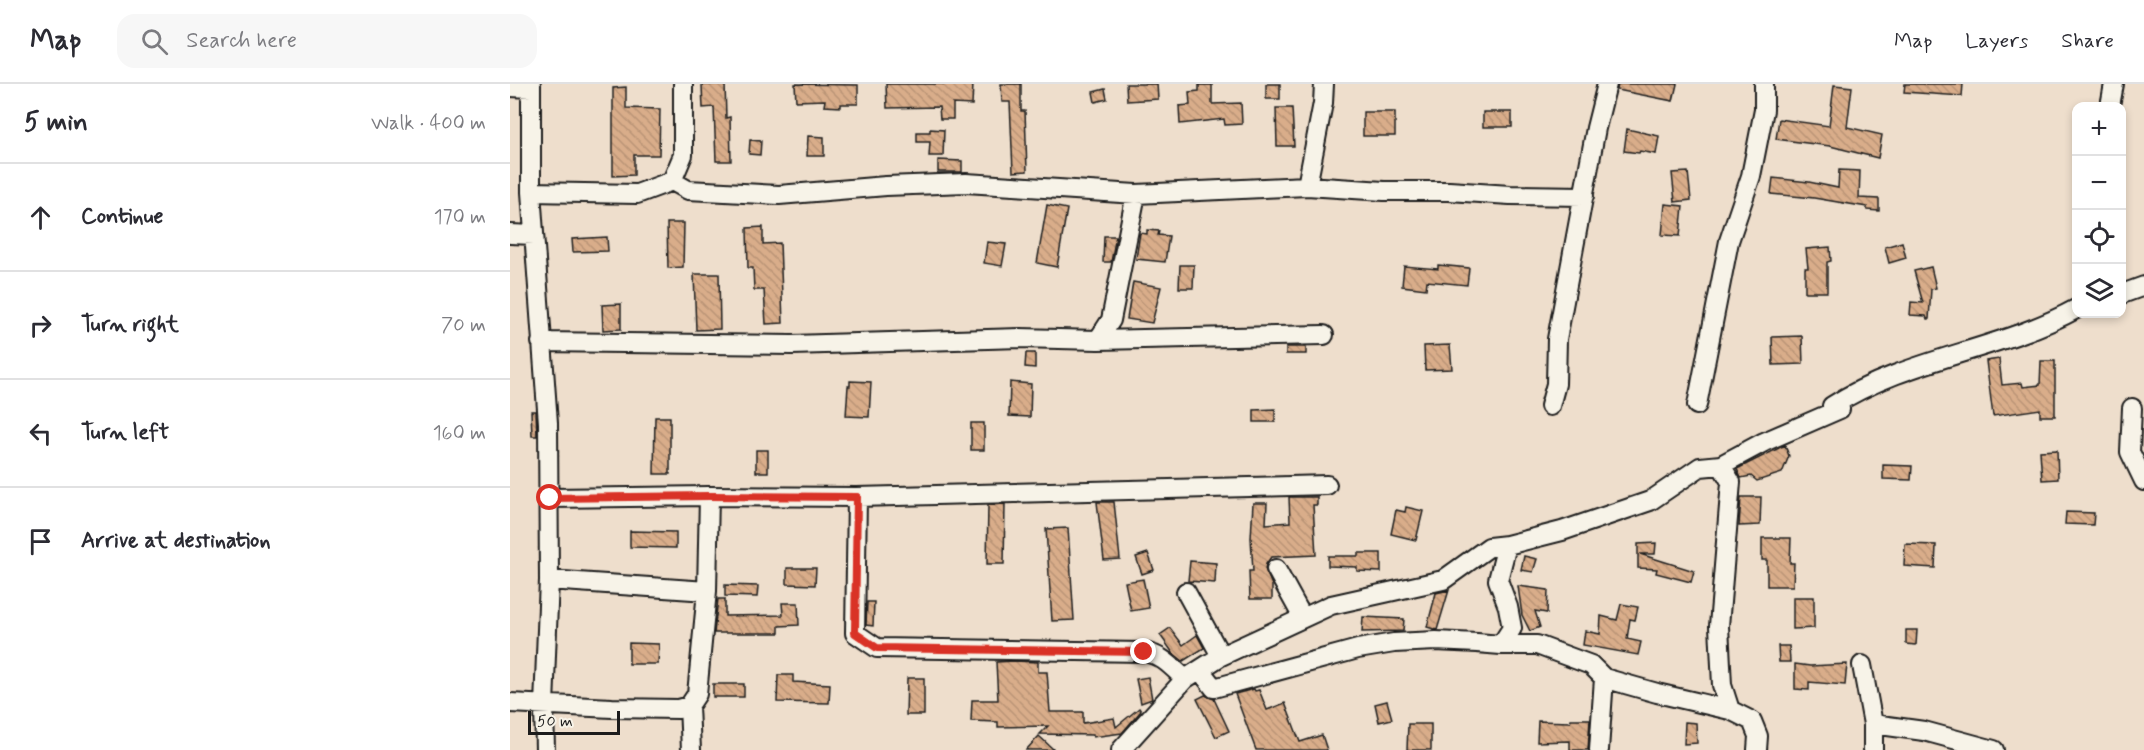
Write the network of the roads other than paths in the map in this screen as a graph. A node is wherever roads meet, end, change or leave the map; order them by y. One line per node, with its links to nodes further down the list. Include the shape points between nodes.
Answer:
1 (683, 84): 9 (street, via 683,155)
2 (1324, 84): 10 (street)
3 (1607, 84): 13 (street)
4 (1764, 84): 22 (street, via 1764,110 1751,176 1729,241)
5 (2114, 84): 8 (street)
6 (531, 86): 7 (street); 11 (street)
7 (510, 87)
8 (2111, 102)
9 (672, 181): 11 (street, via 637,194); 12 (street, via 688,190 779,195 966,183)
10 (1307, 186): 12 (street); 13 (street)
11 (531, 192): 15 (street)
12 (1136, 194): 20 (street, via 1111,320)
13 (1584, 196): 23 (street, via 1557,339 1556,384)
14 (510, 234): 15 (street)
15 (534, 235): 21 (street)
16 (2144, 286): 17 (street)
17 (2126, 292)
18 (2072, 311): 25 (street, via 2044,325 1855,392 1836,408)
19 (1324, 334): 20 (street)
20 (1098, 340): 21 (street, via 1020,338 792,345)
21 (541, 342): 30 (street)
22 (1697, 405)
23 (1550, 406)
24 (2132, 408): 26 (street, via 2130,452)
25 (1721, 465): 31 (street, via 1700,467 1650,501); 45 (street, via 1731,482 1719,626 1722,686)
26 (2144, 481)
27 (1327, 485): 29 (street)
28 (709, 496): 29 (street); 30 (street); 34 (street)
29 (857, 497): 40 (street, via 855,633 877,648 1144,652)
30 (550, 498): 33 (street)
31 (1507, 545): 36 (street, via 1489,547 1443,580 1331,605); 37 (street, via 1498,580 1512,628)
32 (1276, 569): 36 (street)
33 (549, 580): 34 (street); 43 (street)
34 (707, 591): 44 (street, via 697,694)
35 (1185, 592): 38 (street)
36 (1303, 618): 38 (street)
37 (1501, 645): 40 (street, via 1394,643 1214,688); 41 (street, via 1537,645 1591,665)
38 (1221, 656): 40 (street)
39 (1862, 665): 46 (street)
40 (1192, 674): 49 (street)
41 (1604, 678): 45 (street); 50 (street)
42 (510, 703): 43 (street)
43 (544, 705): 44 (street, via 678,709); 47 (street)
44 (689, 706): 48 (street)
45 (1730, 710): 51 (street, via 1752,721 1758,736)
46 (1873, 724): 52 (street); 53 (street, via 1924,731)
47 (545, 750)
48 (691, 750)
49 (1121, 750)
50 (1599, 750)
51 (1757, 750)
52 (1872, 750)
53 (1994, 750)

